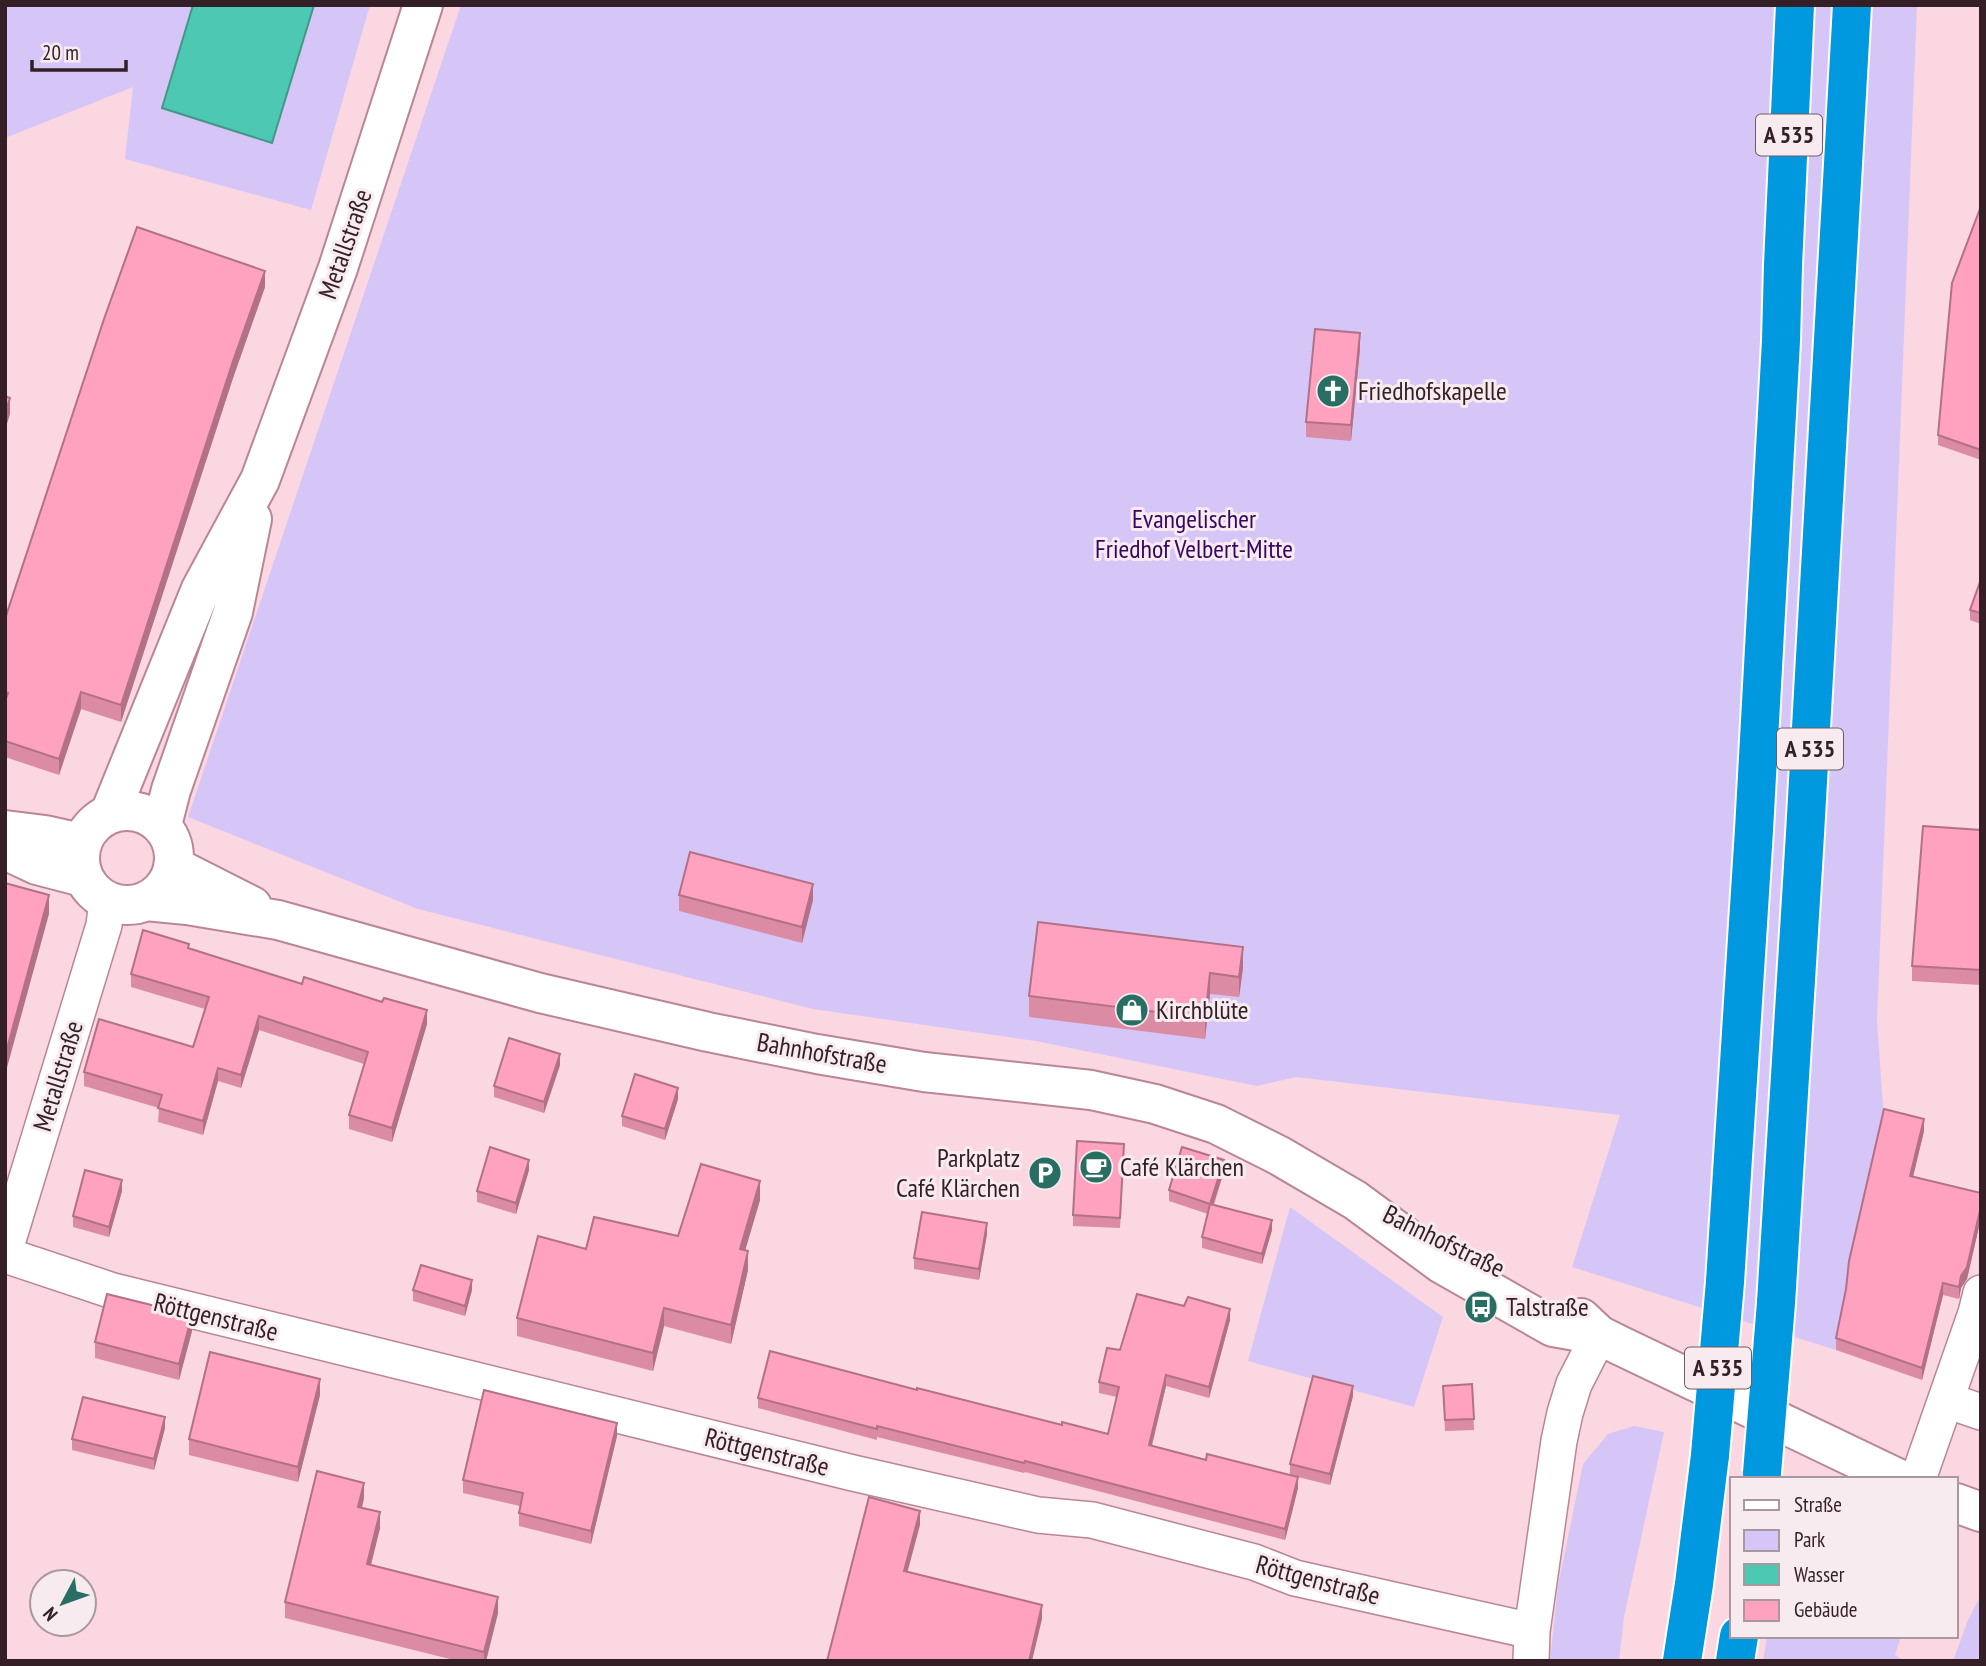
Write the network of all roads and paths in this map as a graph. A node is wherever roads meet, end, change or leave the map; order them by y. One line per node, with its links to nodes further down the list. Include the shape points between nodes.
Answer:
1 (423, 5): 4 (street, Metallstraße, via 338,268)
2 (1795, 5): 25 (highway, A 535, bridge, via 1780,355 1725,1282 1710,1455)
3 (1852, 5): 18 (highway, A 535, bridge, via 1806,820)
4 (260, 480): 5 (street, Metallstraße, via 201,589); 6 (street, Metallstraße, via 233,612)
5 (110, 813): 6 (street, via 139,811); 10 (street, via 89,828)
6 (162, 825): 9 (street, via 173,845)
7 (5, 830): 10 (street, via 45,835)
8 (5, 850): 10 (street, via 37,865)
9 (173, 866): 11 (street, via 163,888); 12 (street, Bahnhofstraße)
10 (91, 874): 11 (street, via 118,904); 13 (street, Metallstraße, via 104,925)
11 (146, 901): 12 (street, Bahnhofstraße)
12 (278, 920): 15 (street, Bahnhofstraße, via 540,993 708,1032 911,1070 1091,1090 1155,1104 1216,1124 1355,1200 1456,1242 1567,1305)
13 (5, 1252): 24 (street, Röttgenstraße, via 113,1291 309,1340 853,1473 1038,1515 1092,1520 1254,1562)
14 (1981, 1293): 16 (street)
15 (1599, 1335): 19 (street, Bahnhofstraße); 24 (street, via 1565,1413)
16 (1946, 1400): 17 (street); 20 (street)
17 (1981, 1412)
18 (1761, 1476)
19 (1895, 1477)
20 (1919, 1477)
21 (1958, 1504): 22 (street)
22 (1981, 1512)
23 (1738, 1638): 26 (highway)
24 (1531, 1646)
25 (1682, 1661)
26 (1735, 1661)

